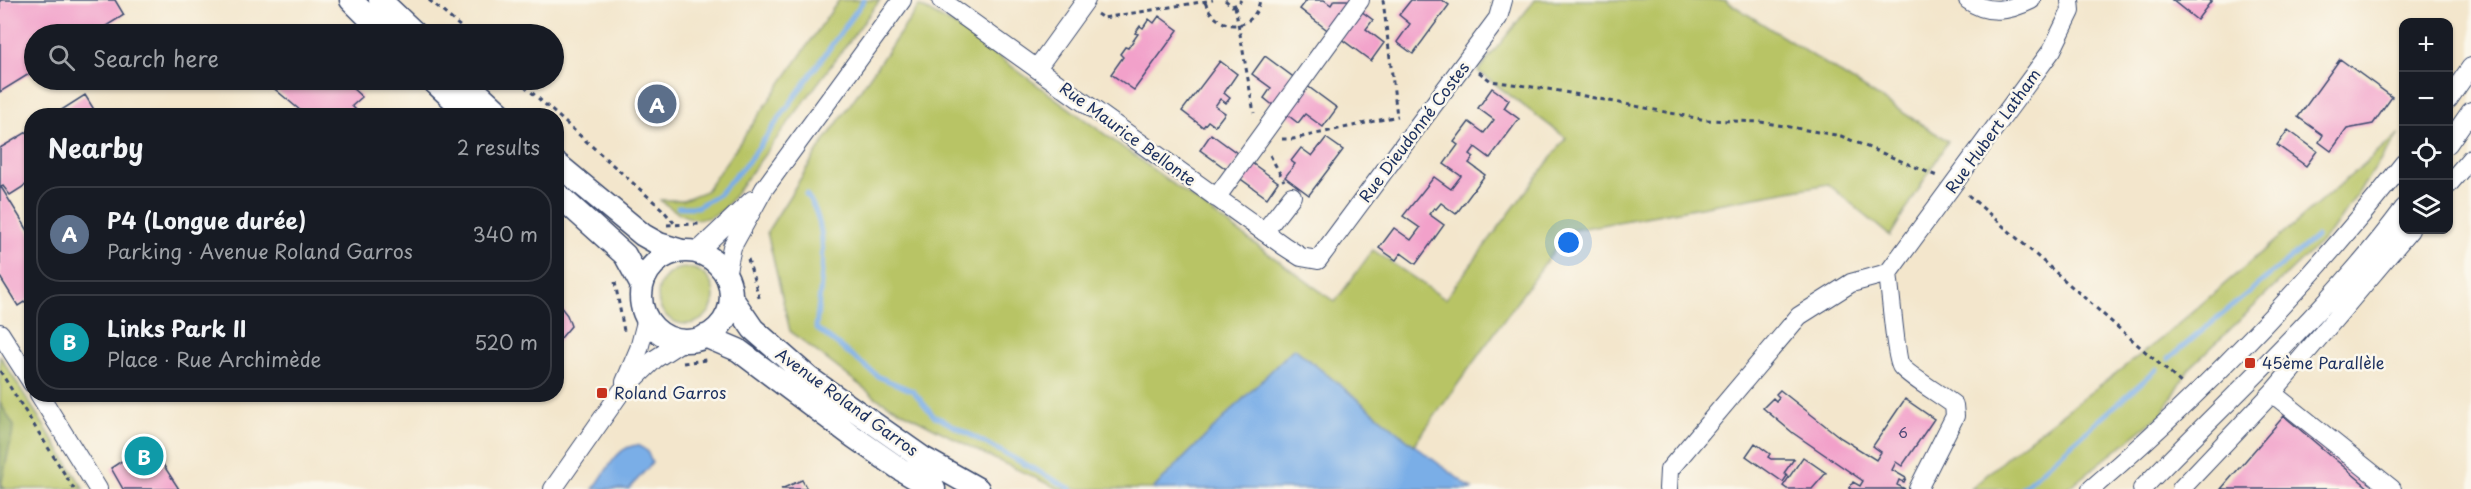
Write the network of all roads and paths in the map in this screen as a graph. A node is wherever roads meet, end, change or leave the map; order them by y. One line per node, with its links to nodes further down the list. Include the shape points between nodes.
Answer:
1 (351, 0): 19 (main road)
2 (380, 0): 20 (main road)
3 (429, 0): 21 (path)
4 (902, 0): 42 (street)
5 (941, 0): 25 (street, Rue Maurice Bellonte)
6 (1213, 0): 16 (path)
7 (1225, 0): 18 (path)
8 (1241, 0): 18 (path)
9 (1260, 0): 22 (path, via 1256,13)
10 (1360, 0): 36 (street)
11 (1383, 0): 36 (path, via 1398,116 1293,139)
12 (1503, 0): 23 (street, Rue Dieudonné Costes, via 1498,18)
13 (1968, 0): 14 (street, via 1993,12)
14 (2031, 0)
15 (2070, 0): 41 (street, Rue Hubert Latham, via 2071,11 2052,50)
16 (1204, 1): 17 (path, via 1103,18); 22 (path, via 1216,21)
17 (1085, 2): 25 (street)
18 (1235, 6): 22 (path)
19 (375, 24)
20 (405, 24)
21 (457, 24)
22 (1238, 25): 36 (path)
23 (1465, 63): 41 (path, via 1491,81 1706,120 1761,122 1841,136); 52 (street, Rue Dieudonné Costes)
24 (2471, 67): 29 (street)
25 (1037, 68): 44 (street, Rue Maurice Bellonte)
26 (443, 90): 30 (main road)
27 (475, 90): 31 (main road)
28 (529, 90): 32 (path)
29 (2453, 93)
30 (462, 108)
31 (494, 108)
32 (549, 108)
33 (2471, 111): 35 (street)
34 (564, 121): 47 (path)
35 (2453, 137)
36 (1259, 139): 43 (path, via 1276,162); 44 (street)
37 (2471, 158): 40 (street)
38 (2399, 168): 68 (street, via 2315,271)
39 (564, 170): 50 (main road, via 643,235 659,244)
40 (2452, 180)
41 (1954, 183): 53 (street, Rue Hubert Latham); 68 (path)
42 (765, 189): 50 (street); 56 (street, via 732,247)
43 (1292, 196): 48 (street)
44 (1216, 198): 48 (street, Rue Maurice Bellonte)
45 (564, 200): 55 (main road, via 625,255)
46 (2399, 213): 78 (street, via 2295,334)
47 (675, 224)
48 (1264, 232): 52 (street, Rue Maurice Bellonte, via 1301,257)
49 (2407, 234): 67 (street)
50 (690, 252): 55 (main road, via 669,255 657,262); 56 (main road, via 714,261)
51 (749, 260): 57 (path)
52 (1318, 261)
53 (1888, 273): 75 (street, via 1851,283 1799,316 1669,470); 76 (street, via 1896,353 1901,367 1954,405 1955,416)
54 (615, 276): 60 (path)
55 (642, 286): 58 (main road)
56 (729, 286): 61 (main road, via 729,309 724,320 716,330); 74 (main road, Avenue Roland Garros, via 753,329 809,378 923,458)
57 (760, 303)
58 (647, 318): 61 (main road, via 663,334); 66 (street)
59 (0, 333): 64 (street)
60 (624, 334)
61 (694, 338): 66 (street, via 655,359); 73 (main road, Avenue Roland Garros, via 738,350 844,430)
62 (707, 360): 63 (path)
63 (677, 363)
64 (24, 370)
65 (0, 371): 70 (path)
66 (621, 392): 72 (street)
67 (2272, 393): 79 (street); 80 (street)
68 (2195, 396): 77 (street)
69 (43, 402): 71 (street)
70 (74, 489)
71 (98, 489)
72 (553, 489)
73 (934, 489)
74 (978, 489)
75 (1668, 489)
76 (1918, 489)
77 (2091, 489)
78 (2142, 489)
79 (2181, 489)
80 (2392, 489)

